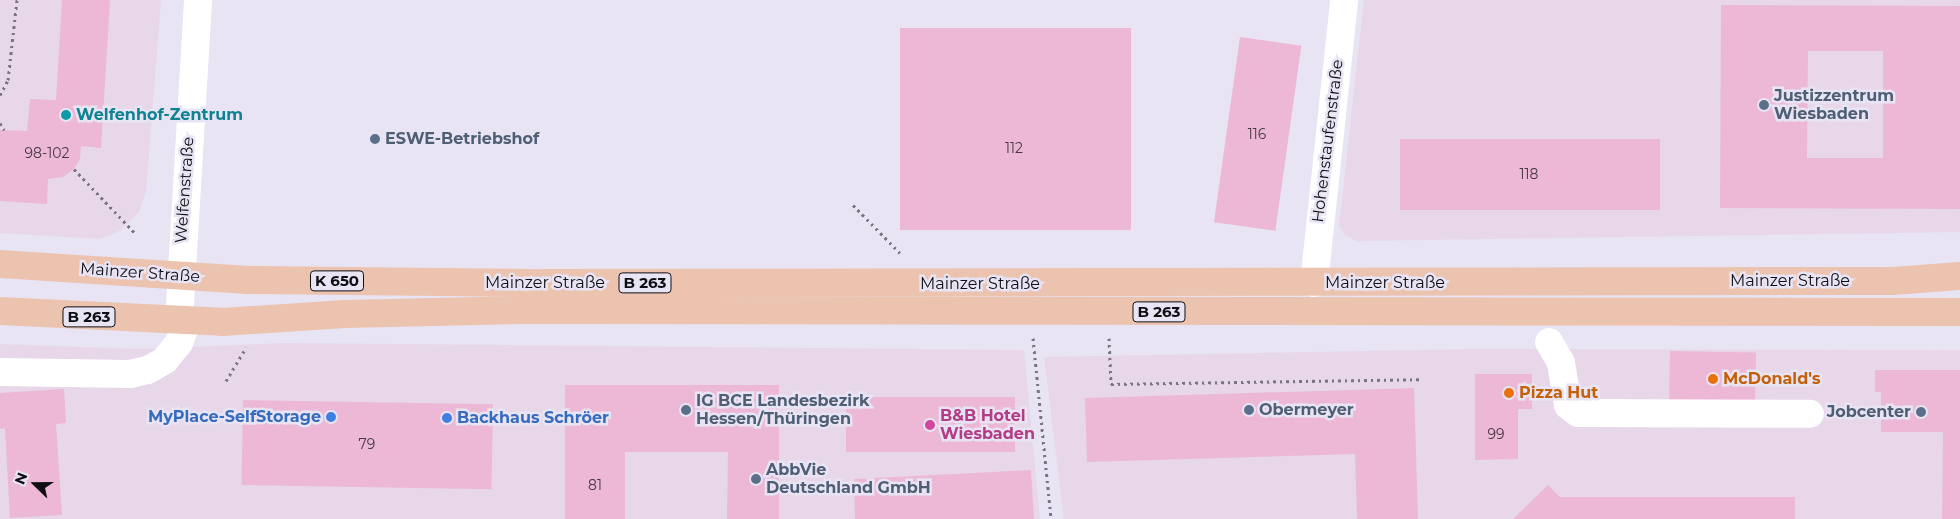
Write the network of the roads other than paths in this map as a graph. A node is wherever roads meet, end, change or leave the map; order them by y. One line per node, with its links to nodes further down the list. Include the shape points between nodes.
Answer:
1 (198, 0): 4 (street, Welfenstraße)
2 (1344, 0): 7 (street, Hohenstaufenstraße)
3 (0, 264): 4 (main road, Mainzer Straße / K 650)
4 (180, 274): 6 (main road, Mainzer Straße / K 650, via 266,281); 11 (street, Welfenstraße)
5 (1960, 276): 7 (main road, Mainzer Straße / B 263, via 1883,281)
6 (495, 283): 7 (main road, Mainzer Straße / B 263)
7 (1314, 283)
8 (0, 311): 11 (main road, Mainzer Straße / B 263)
9 (1960, 312): 10 (main road, Mainzer Straße / B 263, via 524,310)
10 (358, 314): 11 (main road, Mainzer Straße / K 650, via 248,321)
11 (183, 321): 13 (street, Welfenstraße, via 179,343 165,360 148,370 130,374)
12 (1549, 342): 14 (street, via 1561,363 1568,405 1578,413)
13 (0, 372)
14 (1810, 414)

